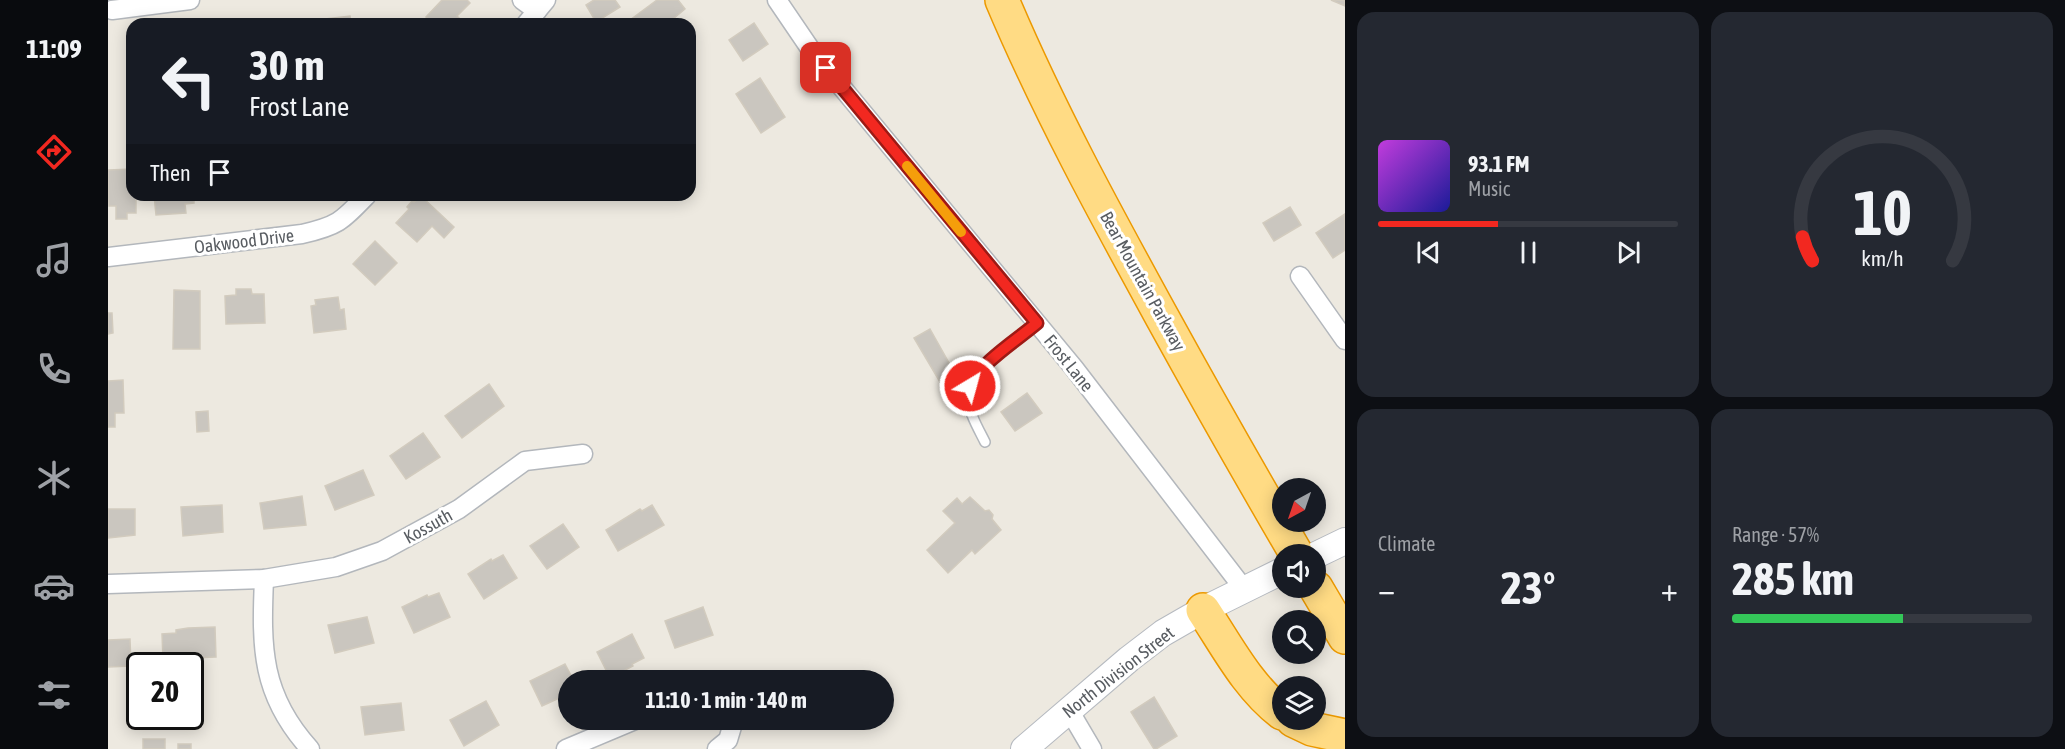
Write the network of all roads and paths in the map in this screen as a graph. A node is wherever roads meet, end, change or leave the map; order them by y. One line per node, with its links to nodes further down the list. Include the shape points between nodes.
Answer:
1 (190, 0): 5 (street)
2 (522, 0): 6 (street)
3 (777, 0): 10 (street, Frost Lane, via 811,50)
4 (1002, 0): 15 (highway, Bear Mountain Parkway, via 1094,192)
5 (112, 10)
6 (536, 12)
7 (361, 201): 8 (street, Oakwood Drive, via 341,221 325,229)
8 (108, 257)
9 (1300, 276): 11 (street)
10 (1037, 323): 12 (lane, via 986,364 970,386 971,413); 20 (street, Frost Lane)
11 (1345, 340)
12 (985, 442)
13 (583, 454): 18 (street, Kossuth, via 525,461 459,509 382,551 336,567)
14 (1345, 542): 16 (street, North Division Street)
15 (1289, 544)
16 (1326, 547)
17 (1272, 571): 20 (street, North Division Street)
18 (264, 579): 19 (street, Kossuth); 28 (street, via 262,630 267,674 278,706)
19 (108, 584)
20 (1244, 589): 22 (street, North Division Street)
21 (1321, 598): 23 (highway)
22 (1203, 610): 24 (highway, via 1248,679); 25 (street, North Division Street, via 1155,640)
23 (1345, 637)
24 (1272, 704)
25 (1069, 710): 31 (street, North Division Street); 32 (street)
26 (611, 730): 29 (street)
27 (731, 730): 30 (street, via 728,740)
28 (310, 749)
29 (566, 749)
30 (717, 749)
31 (1024, 749)
32 (1092, 749)

